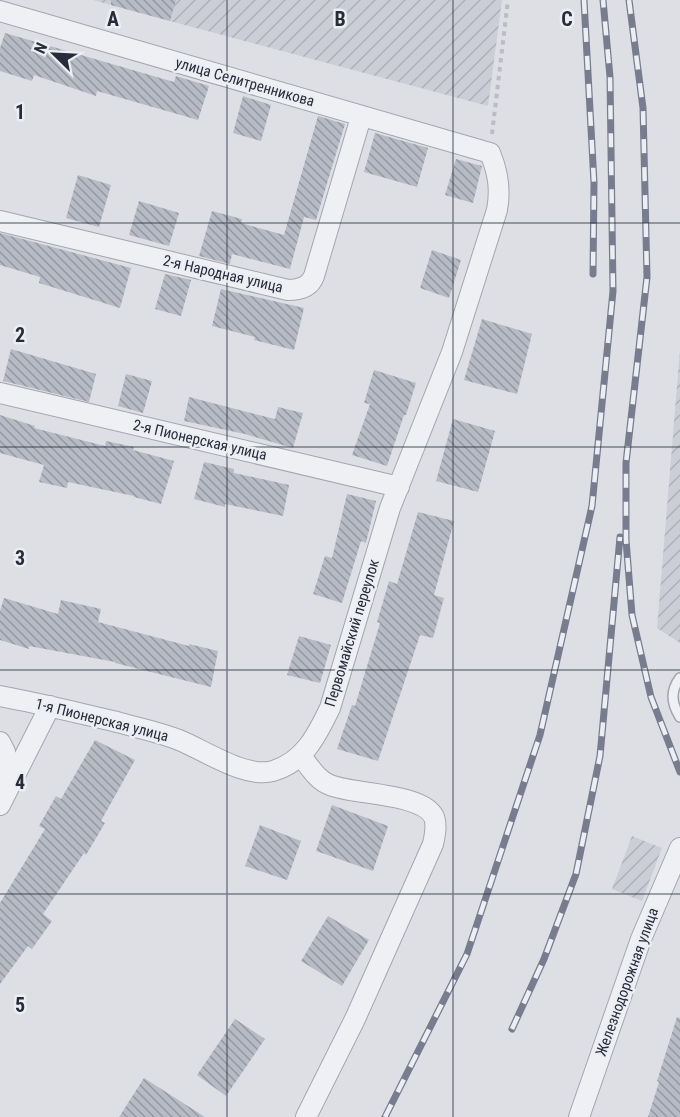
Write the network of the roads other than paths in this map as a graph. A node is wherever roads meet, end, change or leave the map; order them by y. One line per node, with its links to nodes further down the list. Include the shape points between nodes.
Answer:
1 (0, 11): 2 (street, улица Селитренникова)
2 (361, 117): 3 (street, улица Селитренникова); 4 (street, 2-я Народная улица, via 312,282 298,290)
3 (490, 153): 6 (street, Первомайский переулок, via 500,193 497,210 452,352)
4 (0, 221)
5 (0, 393): 6 (street, 2-я Пионерская улица)
6 (399, 487): 12 (street, Первомайский переулок, via 330,708)
7 (680, 678): 10 (lane, via 672,698)
8 (0, 696): 9 (street, 1-я Пионерская улица)
9 (50, 706): 12 (street, 1-я Пионерская улица, via 167,736 254,772 273,771); 13 (street)
10 (680, 717)
11 (0, 742): 13 (street, via 5,752)
12 (301, 756): 15 (street, via 321,781 331,786 419,804 435,819 436,831 355,1019)
13 (4, 796)
14 (680, 848): 16 (street, Железнодорожная улица, via 641,939)
15 (306, 1117)
16 (579, 1117)

